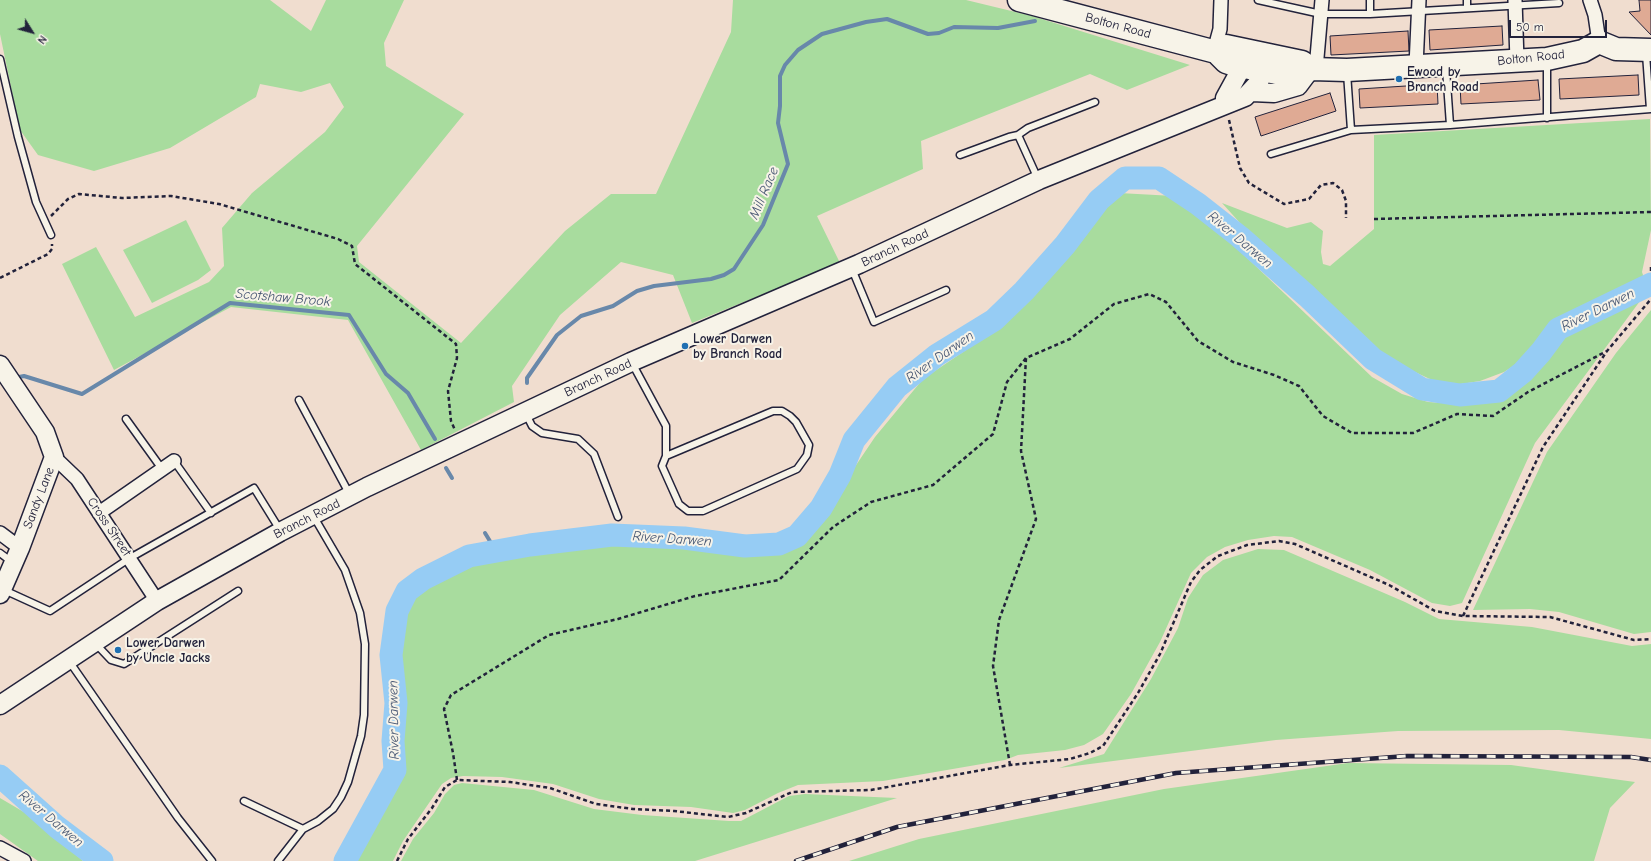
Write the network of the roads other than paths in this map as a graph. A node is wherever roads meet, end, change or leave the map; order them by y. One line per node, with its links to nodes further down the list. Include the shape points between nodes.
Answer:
1 (1019, 0): 17 (highway, Bolton Road)
2 (1221, 0): 17 (street, via 1220,29)
3 (1258, 0): 8 (lane)
4 (1322, 0): 13 (street)
5 (1370, 0): 14 (lane)
6 (1467, 0): 12 (lane)
7 (1590, 0): 15 (street)
8 (1270, 1): 13 (lane)
9 (1515, 3): 10 (lane); 12 (lane); 21 (street)
10 (1559, 3)
11 (1419, 6): 12 (lane); 14 (lane); 24 (street)
12 (1467, 8)
13 (1321, 14): 14 (lane); 25 (street)
14 (1370, 14)
15 (1599, 42): 16 (highway, via 1616,49); 18 (highway, Bolton Road, via 1583,51)
16 (1648, 50): 30 (lane)
17 (1215, 52): 20 (highway, Bolton Road, via 1226,62)
18 (1547, 58): 21 (highway, Bolton Road); 31 (lane)
19 (0, 59): 38 (lane, via 36,202)
20 (1245, 59): 22 (highway, Bolton Road); 29 (street)
21 (1517, 61): 23 (highway, Bolton Road)
22 (1266, 63): 25 (highway, Bolton Road, via 1302,62); 27 (street)
23 (1446, 63): 24 (highway, Bolton Road); 32 (lane)
24 (1416, 66): 26 (highway, Bolton Road)
25 (1312, 69): 26 (highway, Bolton Road); 27 (street, via 1298,86 1274,93)
26 (1347, 70): 33 (lane)
27 (1252, 92): 29 (street, Branch Road, via 1246,97)
28 (1095, 102): 34 (lane, via 1028,128)
29 (1224, 104): 37 (street, Branch Road)
30 (1651, 109): 31 (lane)
31 (1546, 118): 32 (lane)
32 (1450, 125): 33 (lane)
33 (1351, 130): 35 (lane)
34 (1018, 135): 36 (lane); 37 (lane)
35 (1271, 154)
36 (960, 155)
37 (1039, 180): 39 (street, Branch Road)
38 (51, 235)
39 (851, 268): 40 (lane, via 874,322); 41 (street, Branch Road)
40 (946, 290)
41 (631, 362): 44 (street, Branch Road); 46 (lane, via 666,426)
42 (0, 366): 47 (street, Sandy Lane, via 45,432)
43 (299, 400): 50 (lane)
44 (525, 412): 50 (street, Branch Road); 54 (lane, via 532,426 542,433 578,439 594,454)
45 (126, 419): 49 (lane)
46 (666, 456): 46 (lane, via 662,466 679,504 688,511 703,511 797,470 807,455 809,445 790,416 782,411 772,411)
47 (54, 458): 52 (street, Cross Street, via 77,479); 57 (street, Sandy Lane)
48 (174, 461): 49 (street); 51 (lane)
49 (162, 469): 52 (street)
50 (351, 496): 53 (street, Branch Road)
51 (211, 512): 55 (lane, via 254,488); 58 (lane)
52 (99, 513): 58 (street, Cross Street)
53 (313, 515): 55 (street, Branch Road); 66 (lane, via 345,570 360,613 364,644 364,715 361,736 341,797 333,809)
54 (618, 517)
55 (280, 532): 61 (street, Branch Road)
56 (0, 533): 57 (street)
57 (11, 555): 60 (street, Sandy Lane)
58 (130, 558): 60 (lane, via 50,611); 61 (street, Cross Street)
59 (238, 591): 62 (lane, via 124,664 111,660)
60 (1, 592)
61 (157, 601): 62 (street, Branch Road)
62 (94, 642): 63 (street, Branch Road)
63 (68, 660): 64 (street, Branch Road); 69 (lane, via 178,818)
64 (0, 705)
65 (244, 801): 66 (lane)
66 (302, 829): 70 (lane)
67 (0, 848): 68 (street)
68 (21, 860)
69 (212, 861)
70 (278, 861)

